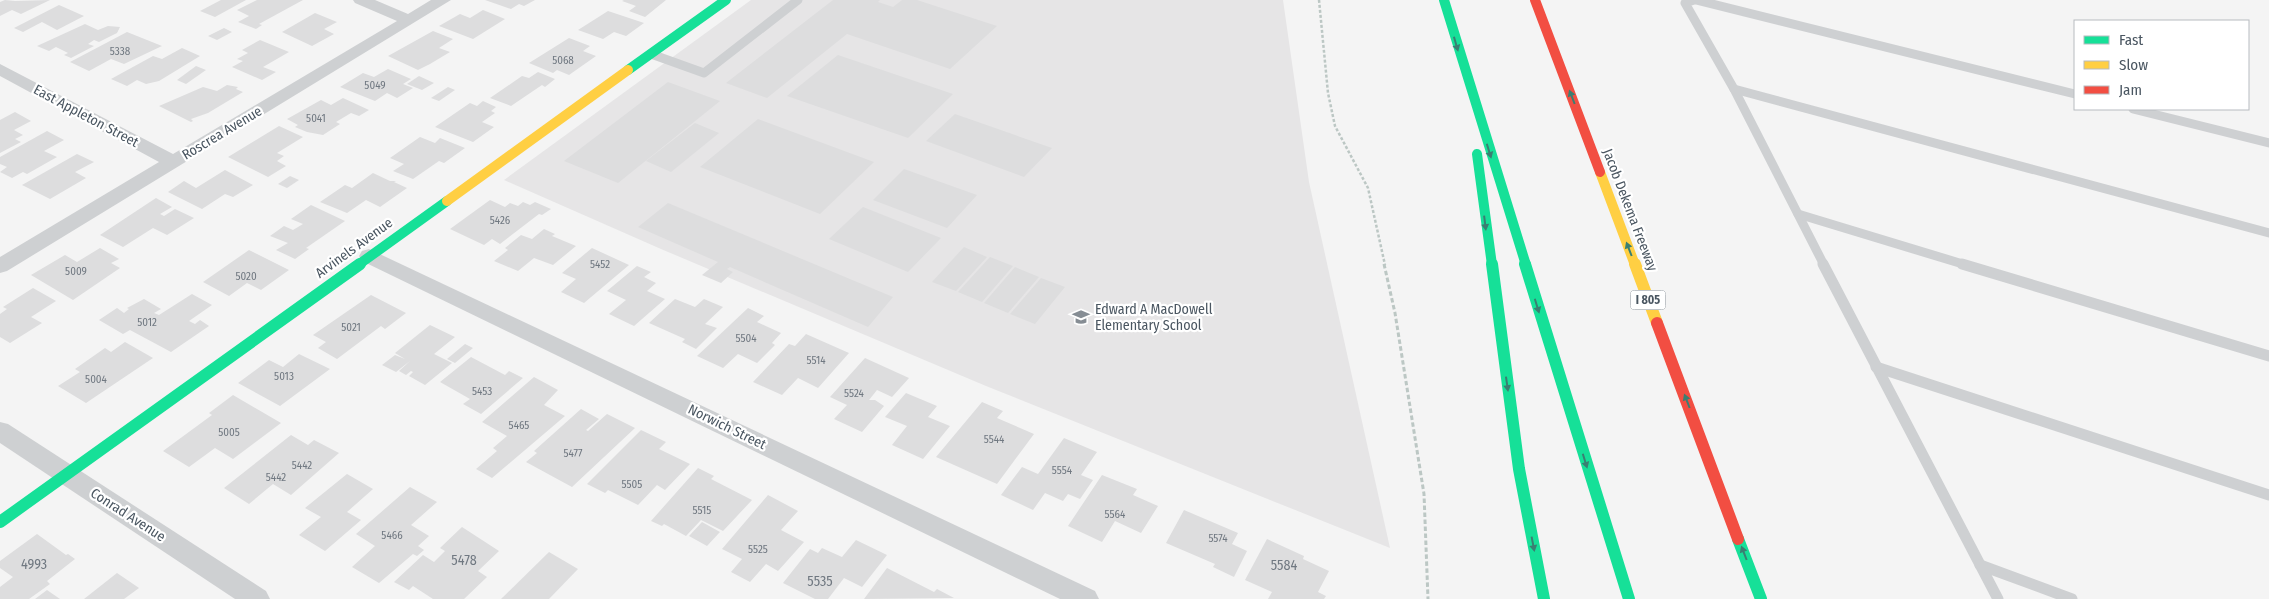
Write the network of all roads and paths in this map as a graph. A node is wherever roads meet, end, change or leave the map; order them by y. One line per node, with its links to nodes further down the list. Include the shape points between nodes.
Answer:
1 (361, 0): 9 (street)
2 (443, 0): 9 (street, Roscrea Avenue)
3 (726, 0): 10 (main road, Arvinels Avenue)
4 (798, 0): 10 (lane, via 704,73)
5 (1320, 0): 31 (path, via 1328,93 1335,126 1368,188 1395,313 1424,494)
6 (1444, 0): 12 (main road, one-way to 12)
7 (1535, 0): 34 (main road, Jacob Dekema Freeway / I 805, one-way to 7)
8 (1695, 0): 13 (lane, via 1685,3); 14 (lane)
9 (409, 20): 17 (street, Roscrea Avenue)
10 (651, 54): 20 (main road, Arvinels Avenue)
11 (0, 69): 17 (street, East Appleton Street)
12 (1469, 88): 32 (main road, one-way to 32, via 1519,469); 33 (main road, one-way to 33)
13 (1734, 90): 18 (lane); 19 (lane)
14 (2074, 94)
15 (2137, 110): 16 (lane)
16 (2269, 142)
17 (173, 162): 21 (street, Roscrea Avenue)
18 (1798, 214): 22 (lane); 23 (lane)
19 (2269, 233)
20 (369, 256): 25 (main road, Arvinels Avenue); 30 (street, Norwich Street)
21 (0, 266)
22 (2269, 356)
23 (1876, 367): 26 (lane); 28 (lane)
24 (0, 431): 25 (street, Conrad Avenue)
25 (66, 475): 27 (main road, Arvinels Avenue); 29 (street, Conrad Avenue)
26 (2269, 494)
27 (0, 522)
28 (1980, 565): 35 (lane); 36 (lane)
29 (257, 599)
30 (1086, 599)
31 (1428, 599)
32 (1544, 599)
33 (1628, 599)
34 (1761, 599)
35 (1998, 599)
36 (2072, 599)

